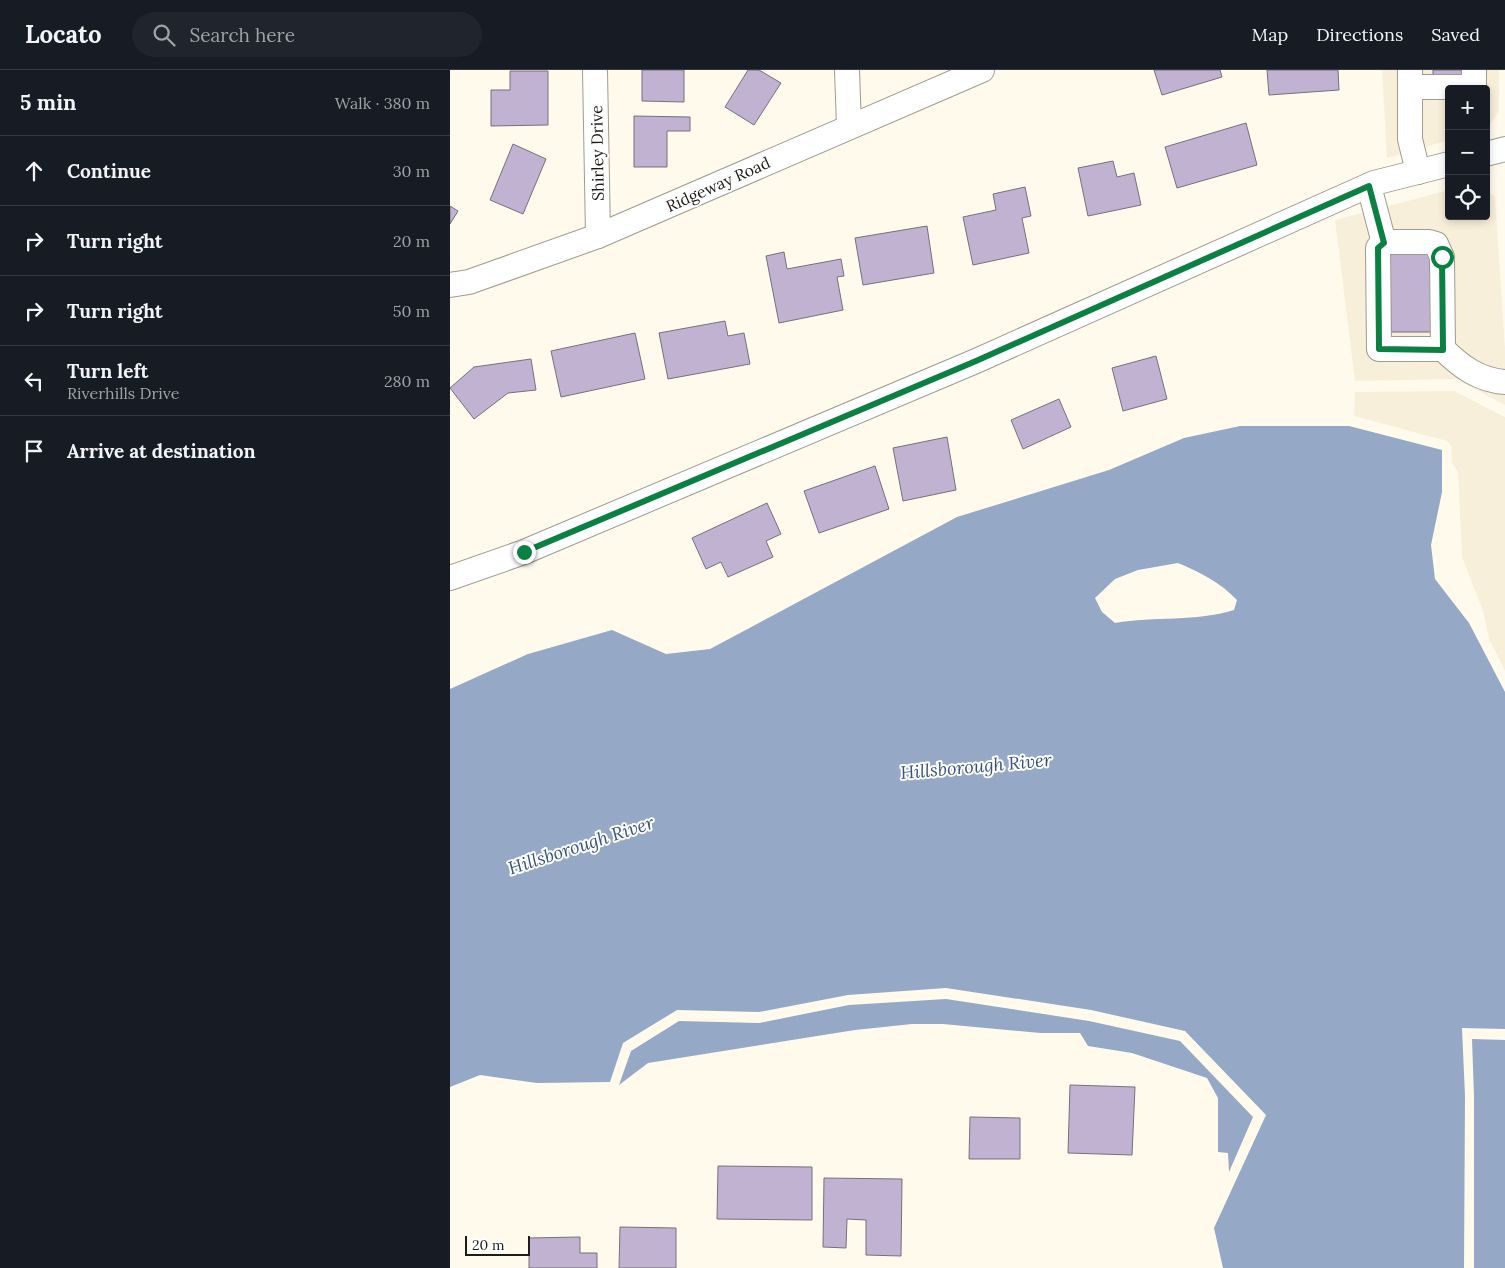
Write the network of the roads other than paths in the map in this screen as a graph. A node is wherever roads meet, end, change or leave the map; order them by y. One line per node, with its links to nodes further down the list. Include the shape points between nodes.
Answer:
1 (595, 70): 12 (street, Shirley Drive)
2 (847, 70): 6 (street)
3 (982, 70): 6 (street, Ridgeway Road)
4 (1474, 70): 5 (street, via 1474,87)
5 (1410, 79): 10 (street, via 1410,139)
6 (849, 126): 12 (street, Ridgeway Road)
7 (1505, 149): 8 (street)
8 (1490, 153)
9 (1445, 165): 10 (street)
10 (1418, 172): 11 (street)
11 (1369, 186): 13 (street); 17 (street, via 976,361 524,552)
12 (598, 236): 14 (street, Ridgeway Road, via 468,282)
13 (1384, 243): 15 (street, via 1429,242 1440,248); 15 (street, via 1378,248 1379,349)
14 (450, 285)
15 (1443, 350): 16 (street, via 1466,370 1482,378)
16 (1505, 382)
17 (450, 578)

